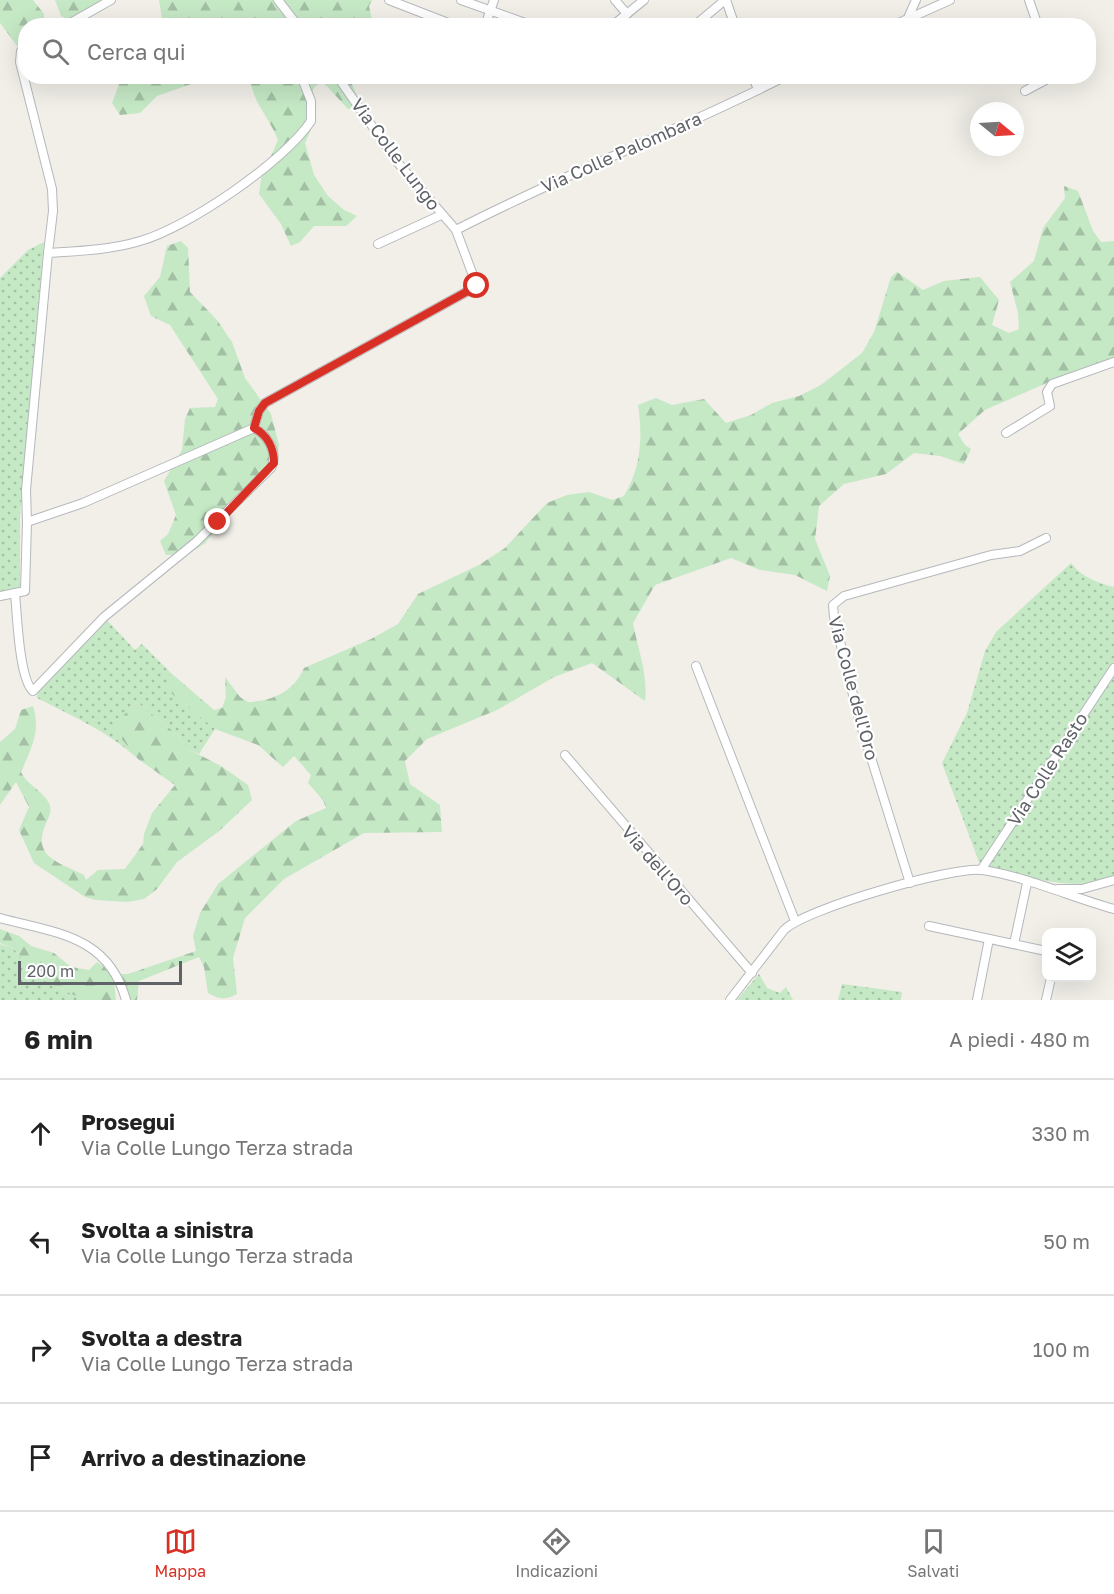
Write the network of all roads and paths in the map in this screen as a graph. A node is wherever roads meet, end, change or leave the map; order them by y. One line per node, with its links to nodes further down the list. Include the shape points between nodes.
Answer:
1 (111, 0): 14 (street)
2 (278, 0): 15 (street)
3 (389, 0): 16 (street)
4 (461, 0): 12 (street)
5 (494, 0): 12 (street)
6 (615, 0): 13 (street)
7 (644, 0): 13 (street)
8 (725, 0): 20 (street); 21 (street)
9 (916, 0): 22 (street)
10 (950, 0): 22 (street)
11 (1029, 0): 23 (street)
12 (490, 10): 17 (street); 18 (street)
13 (627, 14): 19 (street)
14 (79, 18)
15 (290, 18)
16 (432, 18)
17 (487, 18)
18 (512, 18)
19 (622, 18)
20 (704, 18)
21 (732, 18)
22 (908, 18)
23 (1035, 18)
24 (26, 84): 35 (street, via 52,189)
25 (305, 84): 35 (street, via 311,101 311,121 237,189 153,237)
26 (344, 84): 32 (street, Via Colle Lungo, via 398,163)
27 (756, 84): 30 (street)
28 (771, 84): 30 (street, Via Colle Palombara)
29 (1038, 84): 31 (street)
30 (759, 90): 33 (street, Via Colle Palombara, via 525,194)
31 (1025, 91)
32 (441, 215): 33 (street, Via Colle Lungo); 34 (street)
33 (456, 230): 37 (street, via 477,286 265,403)
34 (378, 244)
35 (48, 253): 39 (street, via 26,490)
36 (1114, 362): 38 (street, via 1052,384 1047,392 1050,406)
37 (254, 428): 39 (street, via 83,503); 41 (street, via 271,447 271,468 196,542 104,617 33,691 23,663)
38 (1005, 433)
39 (27, 522): 41 (street, via 25,591)
40 (1046, 538): 48 (street, Via Colle dell'Oro, via 1020,551 991,555 844,596 833,605 860,719)
41 (15, 593): 42 (street)
42 (0, 596)
43 (696, 666): 53 (street)
44 (1114, 668): 46 (street, Via Colle Rasto)
45 (565, 755): 58 (street, Via dell'Oro)
46 (981, 870): 48 (street); 49 (street)
47 (1114, 880): 50 (street, via 1082,889)
48 (910, 883): 53 (street)
49 (1027, 883): 50 (street); 56 (street)
50 (1040, 886): 51 (street)
51 (1114, 909)
52 (0, 918): 60 (street, via 66,934 88,945 115,973)
53 (795, 921): 58 (street)
54 (929, 926): 55 (street)
55 (989, 939): 56 (street); 62 (street)
56 (1014, 944): 57 (street)
57 (1042, 950)
58 (752, 973): 61 (street)
59 (1050, 982): 63 (street)
60 (126, 1000)
61 (730, 1000)
62 (977, 1000)
63 (1046, 1000)

